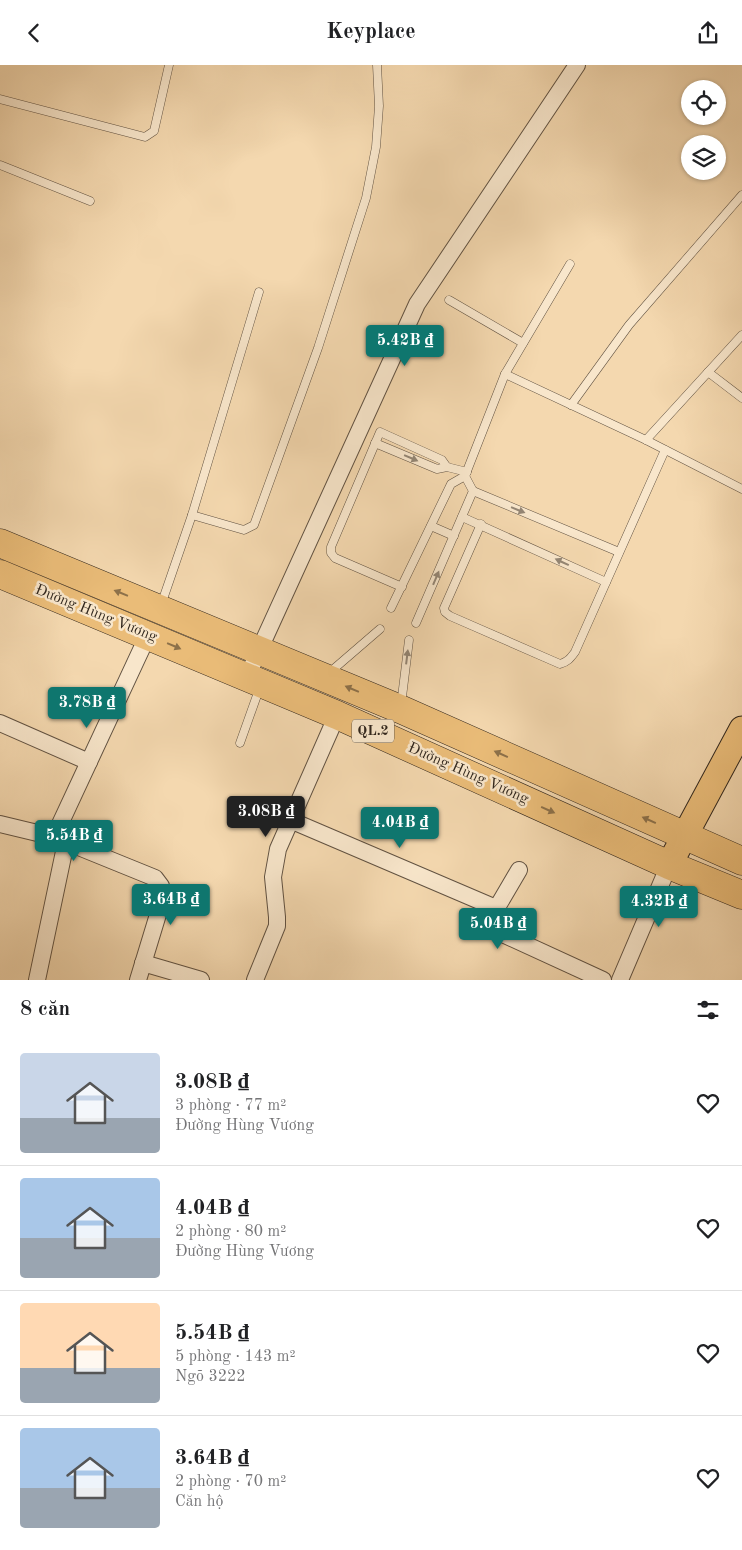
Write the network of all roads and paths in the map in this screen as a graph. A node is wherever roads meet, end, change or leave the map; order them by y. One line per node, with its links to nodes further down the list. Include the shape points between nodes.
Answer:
1 (169, 65): 4 (lane, via 154,131 145,137)
2 (377, 65): 24 (lane, via 379,106 366,198 318,348 254,525 244,530)
3 (577, 65): 40 (street, via 417,304)
4 (0, 99)
5 (0, 165): 7 (lane)
6 (742, 195): 16 (lane, via 629,325)
7 (90, 201)
8 (570, 264): 12 (lane)
9 (259, 292): 24 (lane)
10 (449, 300): 12 (lane)
11 (742, 335): 13 (lane)
12 (523, 343): 14 (lane)
13 (708, 372): 15 (lane); 17 (lane)
14 (504, 373): 16 (lane); 21 (lane)
15 (742, 398)
16 (571, 405): 17 (lane)
17 (646, 440): 19 (lane)
18 (375, 443): 20 (lane, one-way to 20, via 438,469); 20 (lane, via 380,432 442,460); 33 (lane, via 331,553 335,558)
19 (665, 450): 22 (lane); 30 (lane)
20 (447, 467): 21 (lane)
21 (466, 474): 23 (lane); 27 (lane, via 451,484)
22 (742, 489)
23 (473, 491): 25 (lane); 30 (lane, one-way to 30)
24 (192, 515): 35 (lane)
25 (462, 517): 26 (lane); 28 (lane)
26 (481, 524): 32 (lane, one-way to 26); 32 (lane, via 444,608 450,616 560,664 570,659 574,652)
27 (431, 526): 28 (lane); 33 (lane)
28 (454, 536): 36 (lane, one-way to 28)
29 (0, 543): 35 (highway, Đường Hùng Vương / QL.2, one-way to 29)
30 (619, 552): 32 (lane)
31 (1, 579): 38 (highway, Đường Hùng Vương / QL.2)
32 (606, 582)
33 (402, 587): 34 (lane)
34 (391, 608)
35 (159, 609): 40 (highway, Đường Hùng Vương / QL.2)
36 (416, 623)
37 (380, 629): 41 (lane)
38 (148, 635): 42 (highway, Đường Hùng Vương / QL.2, one-way to 42); 48 (street)
39 (409, 640): 43 (lane, one-way to 39)
40 (259, 650): 41 (highway, Đường Hùng Vương / QL.2); 42 (street)
41 (324, 677): 43 (highway, Đường Hùng Vương / QL.2, one-way to 41)
42 (254, 680): 44 (highway, Đường Hùng Vương / QL.2); 47 (lane)
43 (400, 709): 51 (highway, Đường Hùng Vương / QL.2, one-way to 43)
44 (337, 715): 49 (street); 54 (highway, Đường Hùng Vương / QL.2, one-way to 54)
45 (0, 723): 48 (street)
46 (740, 737): 51 (main road)
47 (240, 743)
48 (89, 761): 52 (street)
49 (290, 820): 57 (street); 62 (street, via 274,868 277,926)
50 (0, 824): 52 (street)
51 (684, 836): 53 (highway, Đường Hùng Vương / QL.2); 54 (main road)
52 (60, 839): 58 (street, via 155,878 161,886 163,898); 59 (street)
53 (742, 861)
54 (669, 865): 56 (highway, Đường Hùng Vương / QL.2); 64 (street)
55 (519, 870): 57 (street)
56 (742, 895)
57 (496, 908): 63 (street, via 490,922 494,930)
58 (144, 963): 60 (street); 61 (street)
59 (37, 980)
60 (138, 980)
61 (201, 980)
62 (256, 980)
63 (603, 980)
64 (620, 980)

